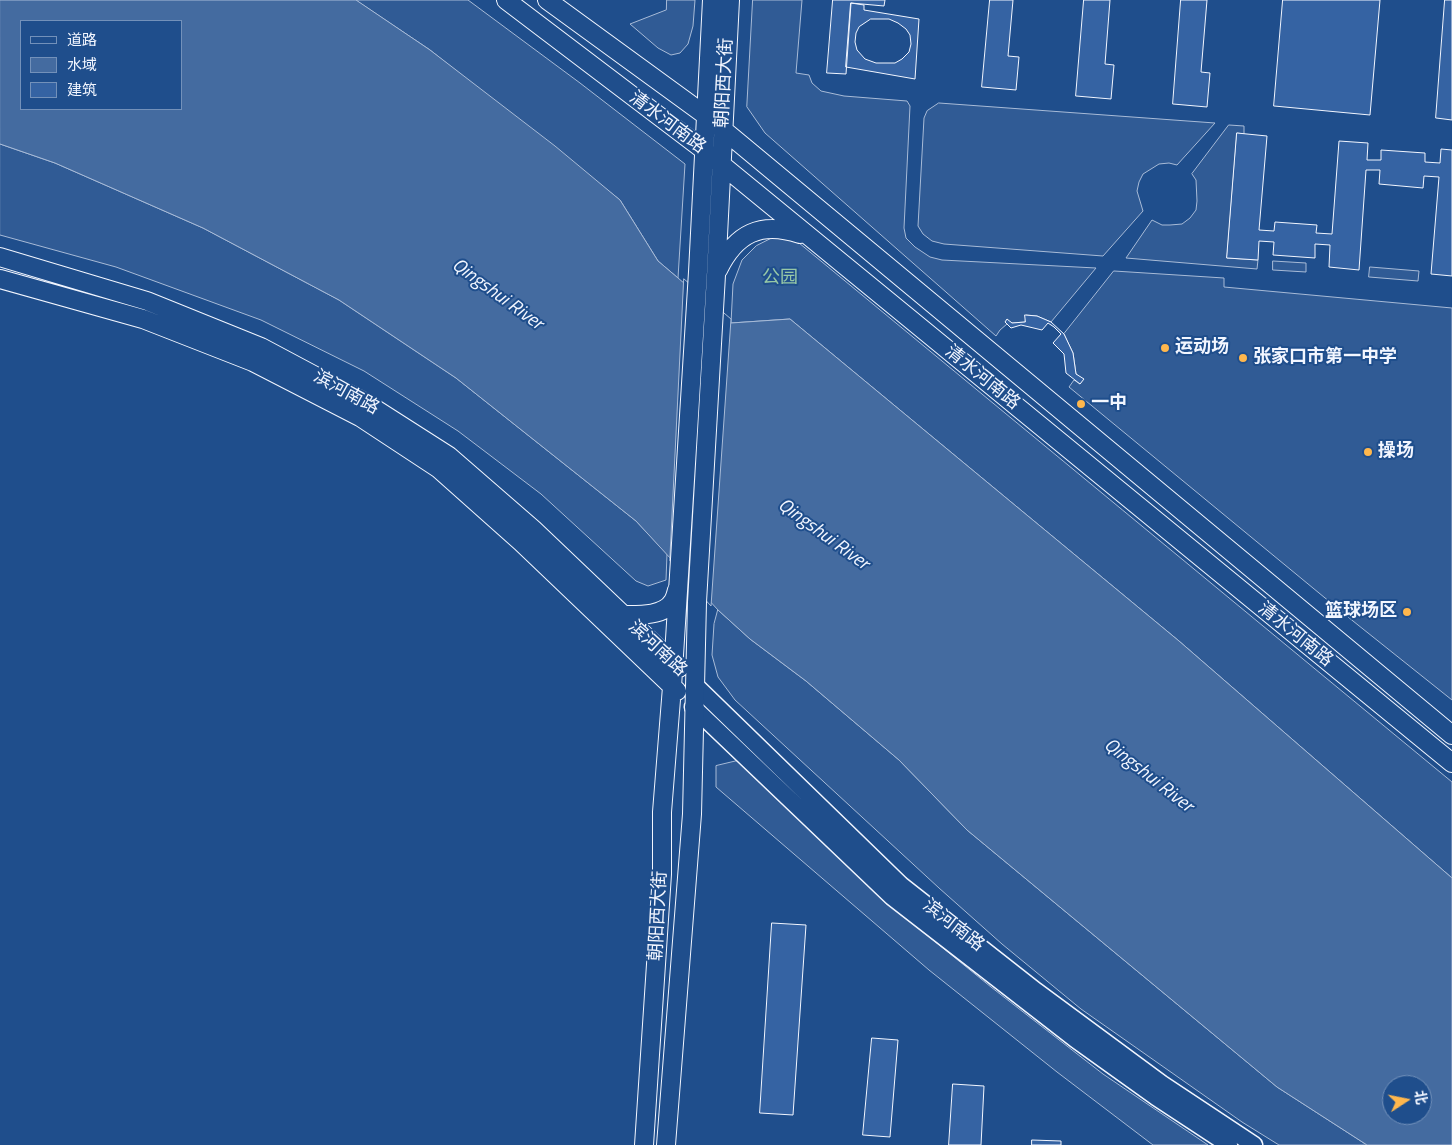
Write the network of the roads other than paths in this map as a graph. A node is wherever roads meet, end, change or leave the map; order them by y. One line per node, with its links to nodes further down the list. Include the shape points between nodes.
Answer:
1 (506, 0): 7 (main road, 清水河南路)
2 (547, 0): 5 (main road, 清水河南路)
3 (712, 0): 5 (main road, 朝阳西大街)
4 (730, 0): 6 (main road, 朝阳西大街)
5 (705, 116): 6 (main road, 清水河南路); 7 (main road, 朝阳西大街)
6 (723, 130): 8 (main road, 朝阳西大街); 19 (main road, 清水河南路)
7 (705, 152): 8 (main road, 清水河南路); 13 (main road, 朝阳西大街)
8 (722, 165): 9 (main road, 清水河南路); 12 (main road, 朝阳西大街)
9 (809, 237): 12 (main road, via 780,228 752,232 726,253); 20 (main road, 清水河南路)
10 (0, 258): 14 (main road, 滨河南路, via 147,301 261,347 366,403 449,456 533,529)
11 (0, 279): 17 (main road, 滨河南路, via 152,322 253,362 360,417 439,469 521,542)
12 (716, 281): 16 (main road, 朝阳西大街)
13 (678, 587): 14 (main road, via 667,608 650,614); 15 (main road, 朝阳西大街)
14 (621, 615): 15 (main road, 滨河南路)
15 (673, 663): 16 (main road, 滨河南路); 17 (main road, 朝阳西大街)
16 (695, 685): 18 (main road, 朝阳西大街); 24 (main road, 滨河南路, via 900,884 1075,1020 1162,1084)
17 (672, 687): 18 (main road, 滨河南路); 21 (main road, 朝阳西大街)
18 (693, 707): 22 (main road, 朝阳西大街, via 692,814); 23 (main road, 滨河南路, via 892,896 1075,1039)
19 (1452, 735)
20 (1452, 763)
21 (644, 1145)
22 (666, 1145)
23 (1229, 1145)
24 (1254, 1145)

